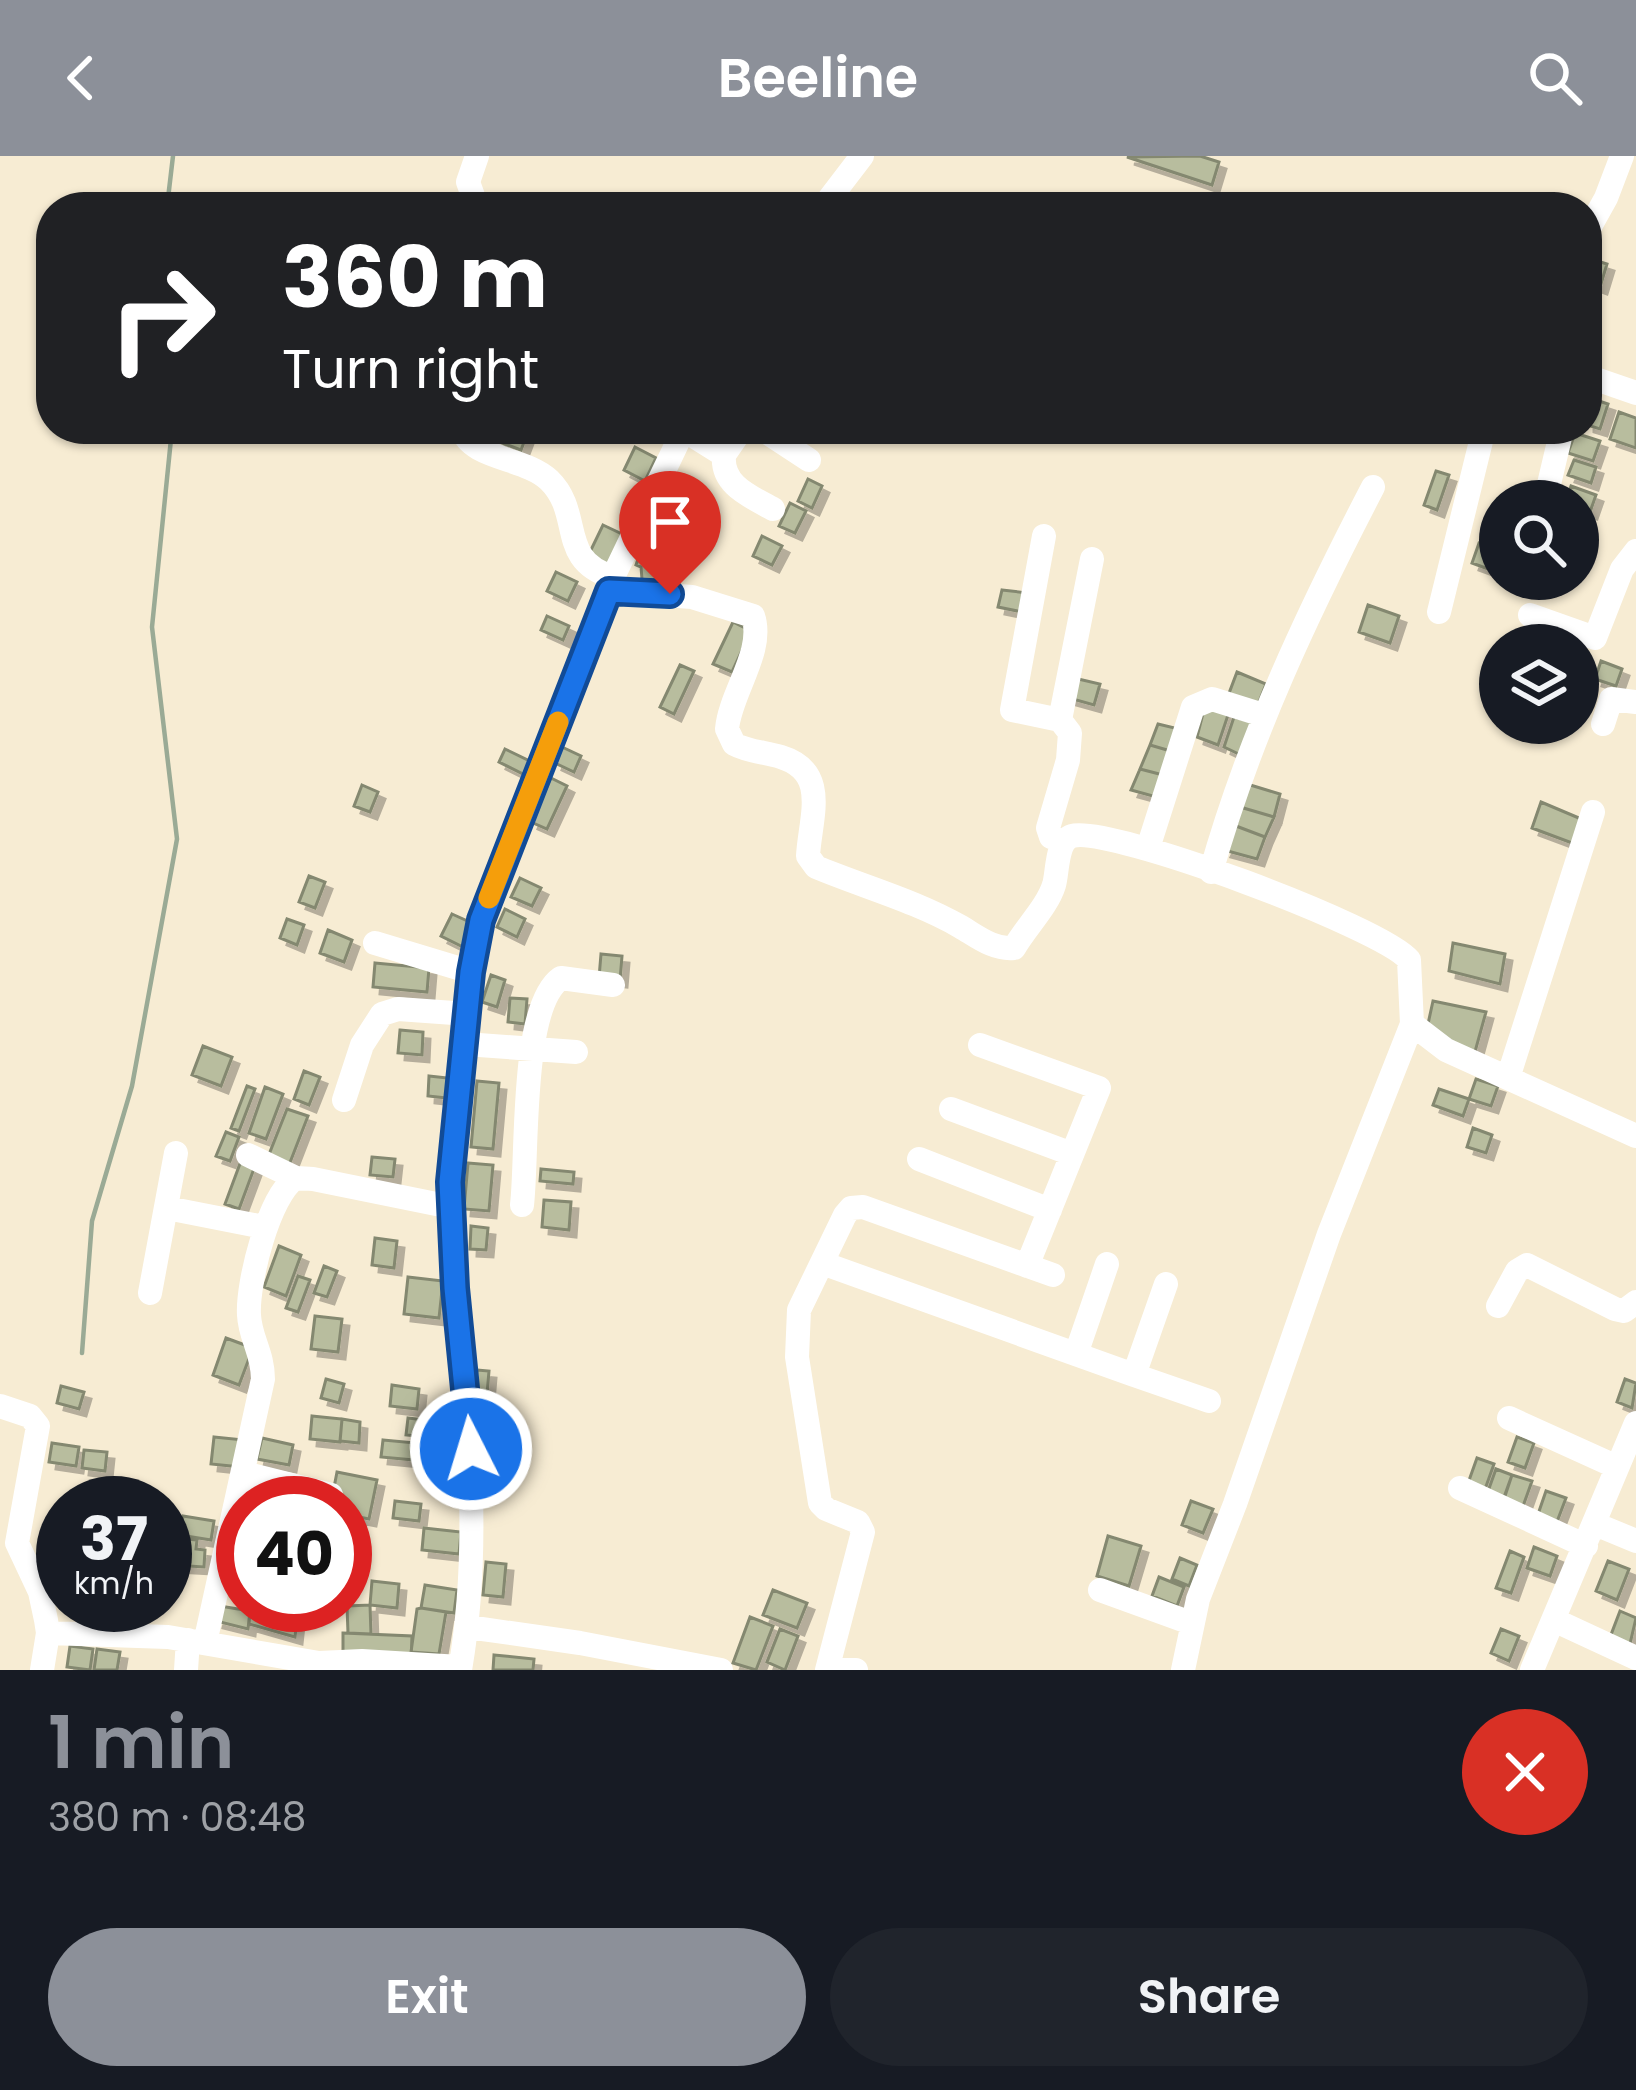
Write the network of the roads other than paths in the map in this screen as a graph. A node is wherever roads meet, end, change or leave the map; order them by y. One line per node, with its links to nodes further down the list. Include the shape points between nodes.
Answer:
1 (477, 156): 4 (street)
2 (862, 156): 5 (street)
3 (1622, 156): 6 (street)
4 (471, 192)
5 (834, 192)
6 (1602, 205)
7 (1602, 381): 8 (street)
8 (1636, 392)
9 (470, 444): 24 (street, via 549,481 582,561)
10 (677, 444): 24 (street)
11 (706, 444): 16 (street)
12 (732, 444): 16 (street)
13 (784, 444): 17 (street)
14 (1480, 444): 25 (street)
15 (1558, 444): 18 (street)
16 (724, 455): 20 (street, via 726,476)
17 (808, 460)
18 (1550, 480)
19 (1373, 487): 28 (street)
20 (772, 509)
21 (1044, 536): 29 (street, via 1012,710)
22 (1636, 551): 26 (street, via 1594,638)
23 (1093, 559): 29 (street)
24 (611, 584): 32 (street, via 753,616 754,644 727,729 734,745 784,758 811,778 808,856 816,867 1007,949 1052,890); 36 (street, via 485,908)
25 (1439, 612)
26 (1530, 615)
27 (1636, 702): 30 (street, via 1615,697)
28 (1263, 715): 33 (street, via 1212,699 1193,707); 34 (street)
29 (1060, 720): 32 (street, via 1070,746 1048,828)
30 (1603, 724)
31 (1593, 812): 44 (street)
32 (1063, 842): 33 (street, via 1082,836)
33 (1148, 848): 34 (street)
34 (1210, 872): 39 (street, via 1286,895 1402,951 1412,976)
35 (375, 943): 36 (street)
36 (471, 972): 38 (street)
37 (613, 985): 42 (street, via 553,983)
38 (467, 1014): 40 (street); 45 (street, via 382,1014)
39 (1412, 1024): 44 (street); 80 (street)
40 (465, 1044): 42 (street); 54 (street)
41 (980, 1045): 49 (street, via 1099,1088)
42 (531, 1047): 43 (street); 53 (street)
43 (576, 1052)
44 (1508, 1078): 47 (street)
45 (344, 1100)
46 (951, 1109): 49 (street)
47 (1636, 1136)
48 (176, 1153): 55 (street)
49 (1072, 1154): 56 (street)
50 (248, 1155): 52 (street)
51 (919, 1159): 56 (street)
52 (296, 1178): 54 (street); 57 (street)
53 (522, 1205)
54 (451, 1207): 81 (street, via 473,1475)
55 (167, 1208): 57 (street); 63 (street)
56 (1050, 1210): 60 (street)
57 (264, 1228): 73 (street, via 249,1315 262,1378)
58 (822, 1263): 60 (street, via 857,1206); 66 (street); 90 (street, via 799,1310 796,1351 818,1496 863,1532)
59 (1108, 1264): 66 (street)
60 (1027, 1266): 61 (street)
61 (1053, 1275)
62 (1166, 1283): 67 (street)
63 (151, 1293)
64 (1636, 1302): 65 (street, via 1615,1309 1527,1265)
65 (1498, 1306)
66 (1076, 1354): 67 (street)
67 (1134, 1375): 68 (street)
68 (1209, 1401)
69 (0, 1406): 82 (street, via 38,1426 17,1543)
70 (1509, 1418): 72 (street)
71 (1636, 1423): 72 (street)
72 (1617, 1467): 76 (street)
73 (244, 1473): 74 (street); 83 (street)
74 (256, 1476)
75 (1460, 1488): 76 (street)
76 (1590, 1535): 77 (street); 79 (street)
77 (1636, 1541)
78 (1100, 1590): 80 (street)
79 (1554, 1620): 84 (street); 93 (street)
80 (1191, 1623): 92 (street)
81 (468, 1627): 86 (street); 89 (street)
82 (48, 1633): 83 (street); 87 (street)
83 (196, 1642): 85 (street); 88 (street)
84 (1636, 1658)
85 (320, 1666): 86 (street)
86 (460, 1668)
87 (42, 1670)
88 (186, 1670)
89 (721, 1670)
90 (831, 1670): 91 (street)
91 (856, 1670)
92 (1183, 1670)
93 (1532, 1670)

